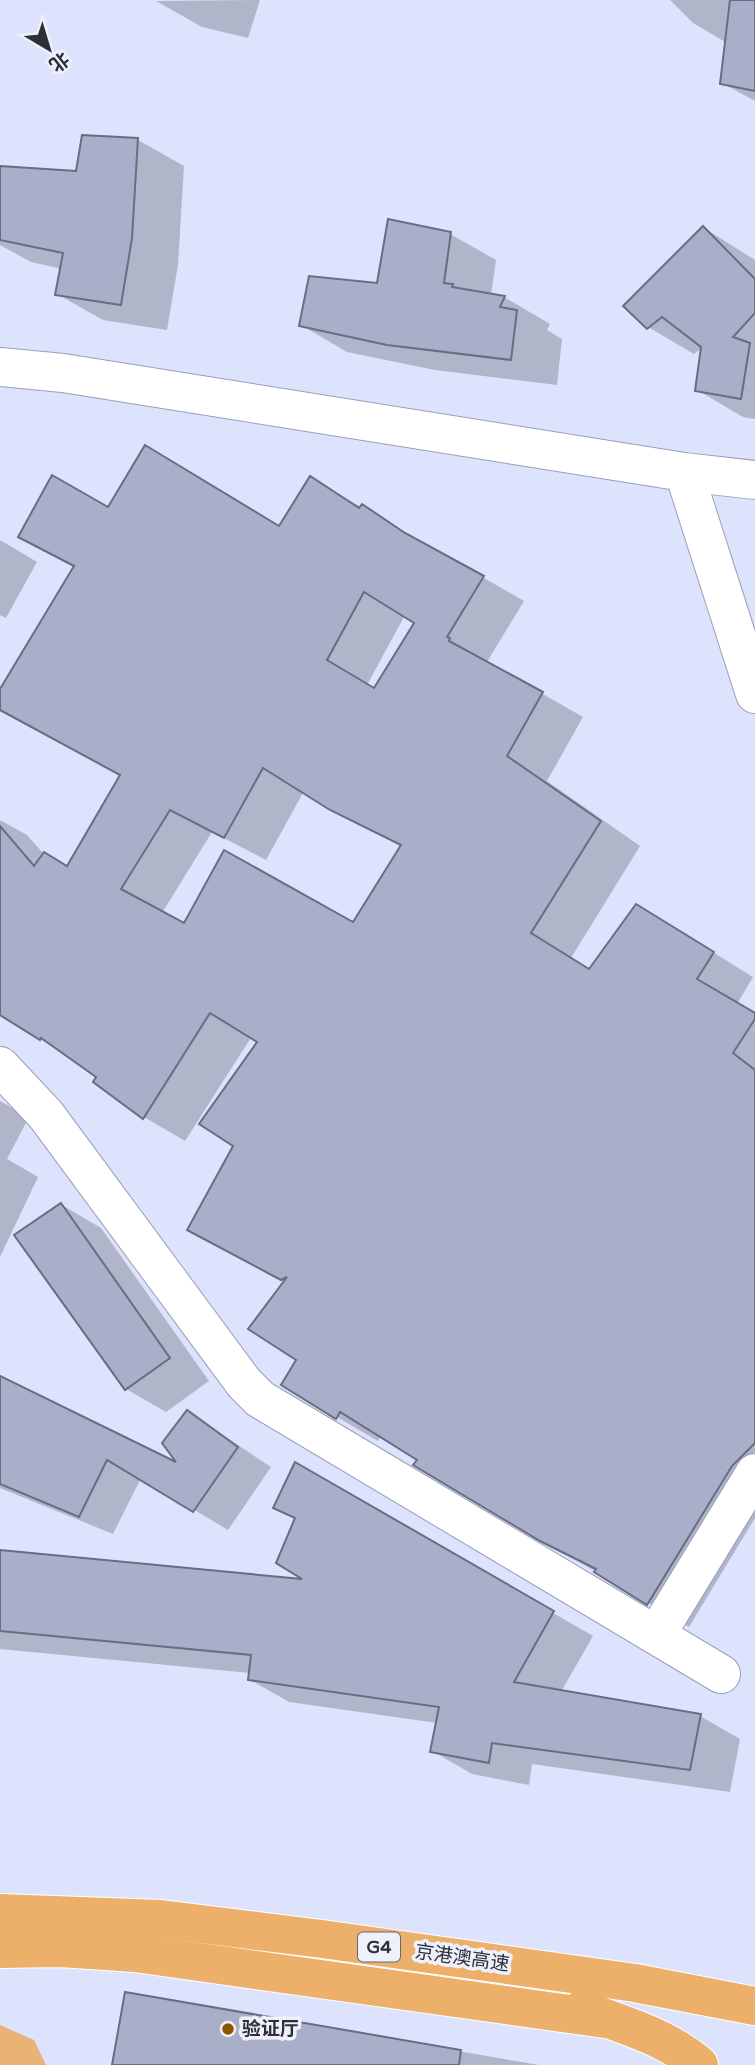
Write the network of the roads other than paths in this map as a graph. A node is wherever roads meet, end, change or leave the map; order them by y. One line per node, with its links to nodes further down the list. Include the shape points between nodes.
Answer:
1 (0, 367): 2 (street, via 76,375)
2 (684, 472): 3 (street); 4 (street)
3 (755, 480)
4 (755, 694)
5 (0, 1066): 7 (street, via 46,1115 244,1383 261,1399)
6 (755, 1473): 7 (street)
7 (656, 1635): 8 (street)
8 (721, 1674)
9 (0, 1913): 11 (highway, 京港澳高速 / G4, via 161,1919)
10 (0, 1949): 13 (highway, via 135,1953)
11 (468, 1959): 12 (highway, 京港澳高速 / G4); 13 (highway)
12 (755, 2006)
13 (605, 2018): 14 (highway, via 647,2032 679,2048)
14 (699, 2065)

